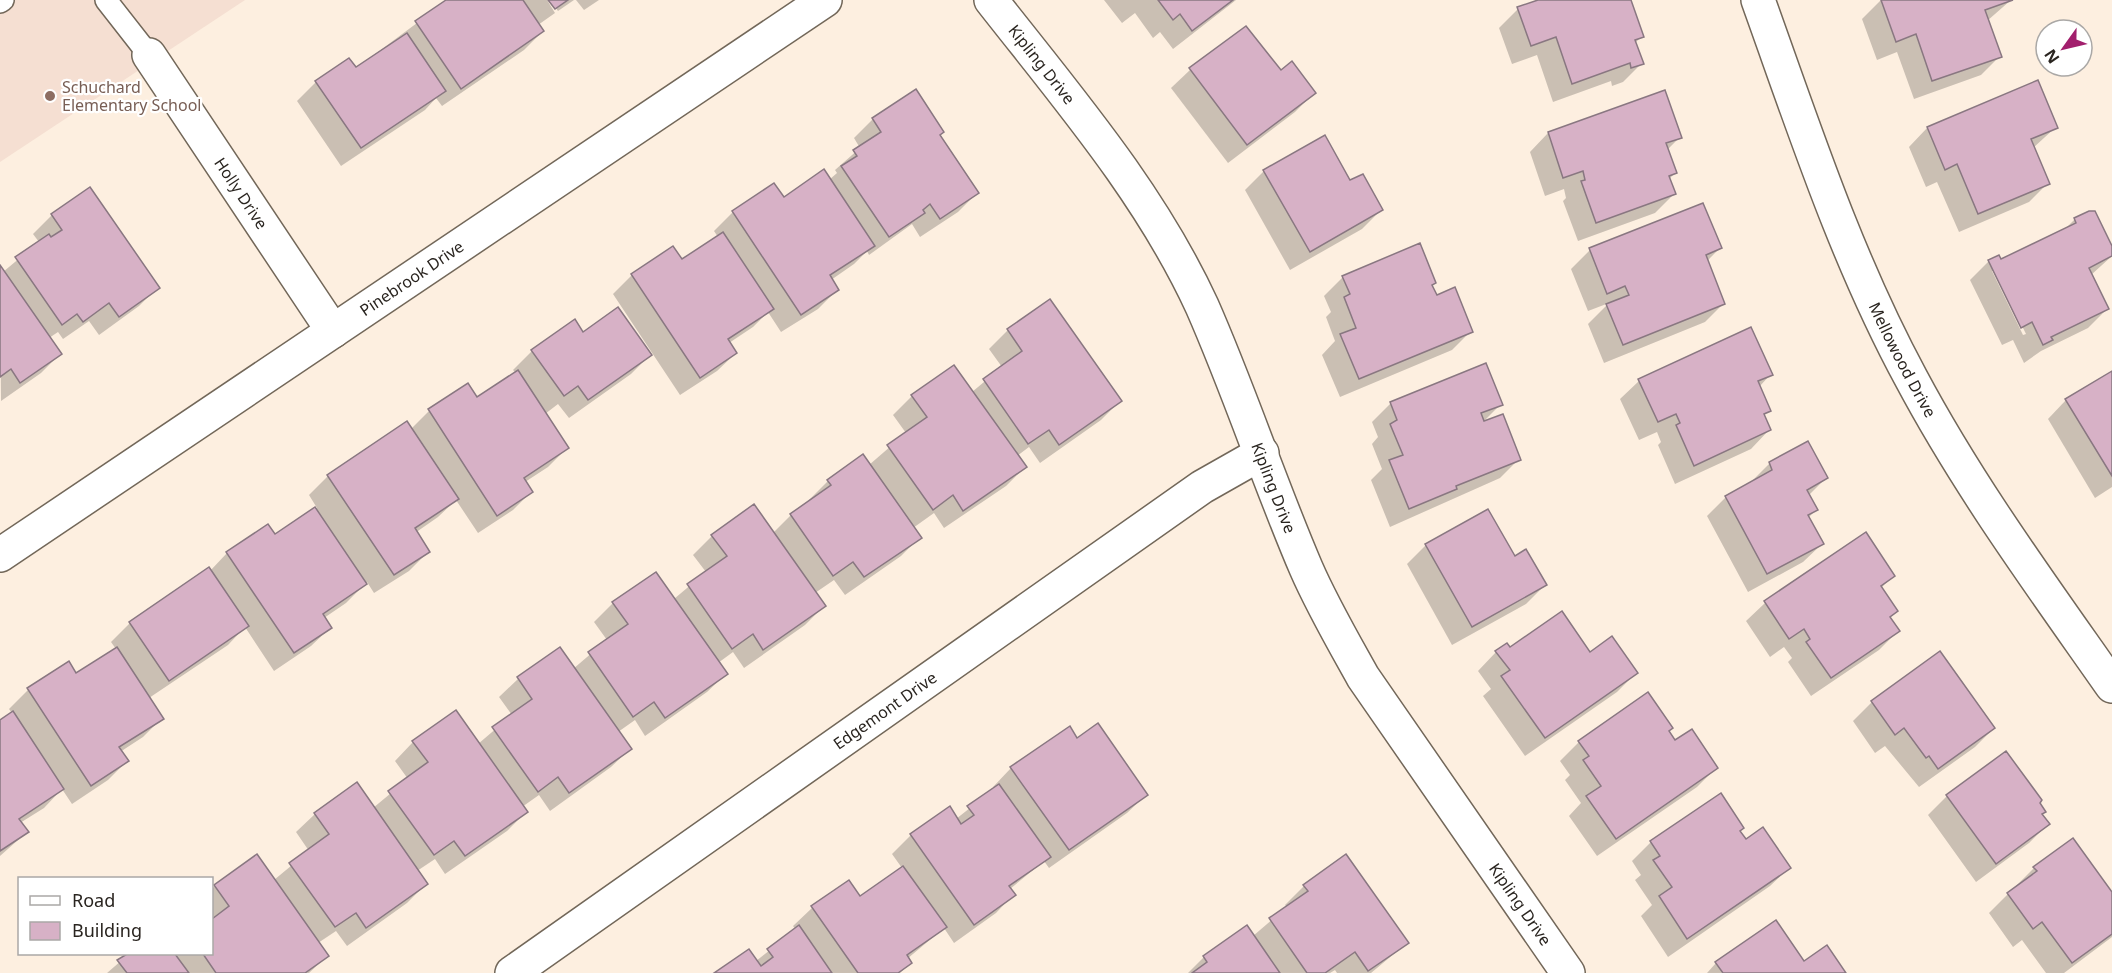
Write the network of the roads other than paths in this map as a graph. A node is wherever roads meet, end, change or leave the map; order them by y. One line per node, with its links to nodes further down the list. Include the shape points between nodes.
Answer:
1 (106, 0): 5 (lane)
2 (825, 0): 6 (street, Pinebrook Drive)
3 (992, 0): 7 (street, Kipling Drive, via 1155,219 1201,306)
4 (1758, 0): 9 (street, Mellowood Drive, via 1831,201 1910,377 1955,458)
5 (149, 55): 6 (street, Holly Drive)
6 (333, 332): 8 (street, Pinebrook Drive)
7 (1262, 453): 10 (street, Edgemont Drive, via 1193,494); 11 (street, Kipling Drive, via 1306,568 1363,676)
8 (0, 555)
9 (2112, 686)
10 (512, 973)
11 (1569, 973)

